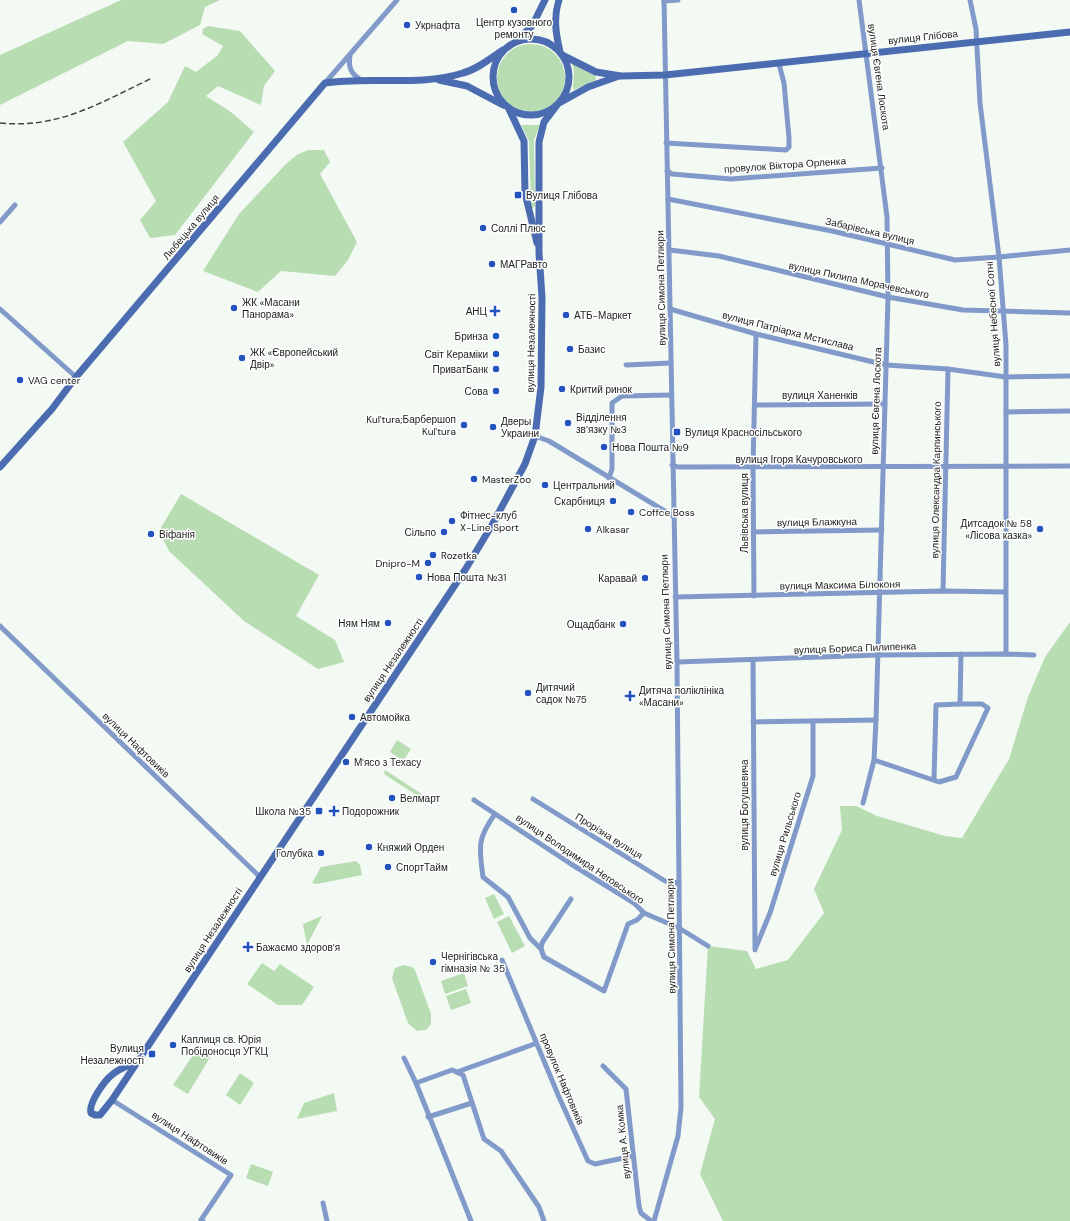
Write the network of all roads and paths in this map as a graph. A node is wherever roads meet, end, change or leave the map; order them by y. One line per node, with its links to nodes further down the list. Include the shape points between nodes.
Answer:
1 (397, 0): 14 (street, Любецька вулиця)
2 (545, 0): 10 (main road, via 532,26)
3 (559, 0): 13 (main road, вулиця Незалежності, via 555,25)
4 (664, 0): 5 (street); 16 (street, вулиця Симона Петлюри)
5 (678, 0)
6 (859, 0): 12 (street, вулиця Євгена Лоскота)
7 (970, 0): 9 (street, вулиця Небесної Сотні)
8 (1070, 32): 9 (main road, вулиця Глібова)
9 (976, 41): 12 (main road, вулиця Глібова); 33 (street, вулиця Небесної Сотні, via 980,103)
10 (515, 42): 11 (main road); 13 (main road, via 539,40 550,44)
11 (503, 50): 18 (main road, via 472,70); 22 (main road, вулиця Незалежності, via 495,64 492,79 496,94)
12 (866, 53): 15 (main road, вулиця Глібова); 24 (street, вулиця Євгена Лоскота)
13 (561, 54): 17 (main road, вулиця Глібова, via 596,72); 21 (main road, вулиця Незалежності, via 568,68 569,83)
14 (350, 56): 19 (street, via 352,72); 20 (street, Любецька вулиця)
15 (779, 64): 16 (main road, вулиця Глібова); 23 (street, via 786,107 789,147 786,150)
16 (665, 75): 17 (main road, вулиця Глібова); 23 (street, вулиця Симона Петлюри)
17 (621, 76): 21 (main road, вулиця Глібова, via 588,87)
18 (431, 79): 19 (main road); 22 (main road, via 467,86)
19 (362, 80): 20 (main road)
20 (325, 83): 45 (main road, Любецька вулиця)
21 (558, 104): 22 (main road, via 545,113 530,116); 32 (main road, вулиця Незалежності, via 544,122 539,142)
22 (508, 108): 32 (main road, вулиця Незалежності, via 524,141 525,193)
23 (666, 143): 25 (street, вулиця Симона Петлюри)
24 (882, 168): 25 (street, провулок Віктора Орленка, via 731,179 672,174); 29 (street, вулиця Євгена Лоскота)
25 (667, 171): 26 (street, вулиця Симона Петлюри)
26 (668, 198): 29 (street, Забарівська вулиця); 30 (street, вулиця Симона Петлюри)
27 (15, 204): 28 (street)
28 (0, 222)
29 (888, 243): 33 (street, Забарівська вулиця, via 955,260); 34 (street, вулиця Євгена Лоскота)
30 (670, 250): 34 (street, вулиця Пилипа Морачевського, via 719,256); 36 (street, вулиця Симона Петлюри)
31 (1070, 250): 33 (street, Забарівська вулиця)
32 (539, 253): 52 (main road, вулиця Незалежності, via 542,290 542,387)
33 (998, 257): 37 (street, вулиця Небесної Сотні)
34 (888, 297): 37 (street, вулиця Пилипа Морачевського, via 963,310); 42 (street, вулиця Євгена Лоскота)
35 (0, 309): 45 (street)
36 (670, 309): 39 (street, вулиця Патріарха Мстислава); 40 (street, вулиця Симона Петлюри)
37 (1004, 311): 38 (street, вулиця Пилипа Морачевського); 46 (street, вулиця Небесної Сотні)
38 (1070, 313)
39 (756, 334): 42 (street, вулиця Патріарха Мстислава); 49 (street, Львівська вулиця)
40 (671, 363): 41 (street); 47 (street, вулиця Симона Петлюри)
41 (626, 365)
42 (886, 365): 43 (street, вулиця Патріарха Мстислава); 48 (street, вулиця Євгена Лоскота)
43 (948, 369): 46 (street, вулиця Патріарха Мстислава); 59 (street, вулиця Олександра Карпинського)
44 (1070, 376): 46 (street, вулиця Патріарха Мстислава)
45 (76, 377): 56 (main road, Любецька вулиця, via 52,409)
46 (1006, 377): 51 (street, вулиця Небесної Сотні)
47 (671, 395): 53 (street, вулиця Симона Петлюри); 60 (street, via 622,396 612,403 612,469)
48 (885, 404): 49 (street, вулиця Ханенків); 57 (street, вулиця Євгена Лоскота)
49 (755, 405): 58 (street, Львівська вулиця)
50 (1070, 411): 51 (street)
51 (1006, 412): 54 (street, вулиця Небесної Сотні)
52 (535, 436): 60 (street, via 549,441); 86 (main road, вулиця Незалежності, via 525,464 465,570)
53 (672, 465): 58 (street, вулиця Ігоря Качуровського); 61 (street, вулиця Симона Петлюри)
54 (1006, 465): 55 (street, вулиця Ігоря Качуровського); 59 (street, вулиця Ігоря Качуровського); 65 (street, вулиця Небесної Сотні)
55 (1070, 466)
56 (0, 467)
57 (883, 467): 58 (street, вулиця Ігоря Качуровського); 59 (street, вулиця Ігоря Качуровського); 62 (street, вулиця Євгена Лоскота)
58 (753, 468): 63 (street, Львівська вулиця)
59 (945, 468): 64 (street, вулиця Олександра Карпинського)
60 (609, 478): 61 (street)
61 (673, 516): 68 (street, вулиця Симона Петлюри)
62 (882, 530): 63 (street, вулиця Блажкуна); 66 (street, вулиця Євгена Лоскота)
63 (753, 532): 67 (street, Львівська вулиця)
64 (943, 591): 65 (street, вулиця Максима Білоконя); 66 (street, вулиця Максима Білоконя)
65 (1006, 592): 71 (street, вулиця Небесної Сотні)
66 (880, 593): 67 (street, вулиця Максима Білоконя); 72 (street, вулиця Євгена Лоскота)
67 (754, 596): 68 (street, вулиця Максима Білоконя)
68 (675, 597): 75 (street, вулиця Симона Петлюри)
69 (0, 626): 86 (street, вулиця Нафтовиків)
70 (961, 654): 71 (street, вулиця Бориса Пилипенка); 72 (street, вулиця Бориса Пилипенка); 76 (street)
71 (1006, 654): 73 (street, вулиця Бориса Пилипенка)
72 (879, 655): 74 (street, вулиця Бориса Пилипенка); 77 (street, вулиця Євгена Лоскота)
73 (1034, 655)
74 (753, 660): 75 (street, вулиця Бориса Пилипенка); 79 (street, вулиця Богушевича)
75 (677, 662): 87 (street, вулиця Симона Петлюри)
76 (960, 704): 81 (street, via 936,705); 81 (street, via 982,704 988,708 956,777 939,782)
77 (876, 720): 78 (street); 80 (street, вулиця Євгена Лоскота)
78 (812, 721): 79 (street); 93 (street, вулиця Рильського, via 813,776 770,914)
79 (753, 722): 93 (street, вулиця Богушевича)
80 (874, 760): 81 (street); 84 (street, вулиця Євгена Лоскота)
81 (934, 780)
82 (533, 799): 87 (street, Прорізна вулиця, via 665,881)
83 (474, 800): 85 (street, вулиця Володимира Неговського)
84 (863, 803)
85 (495, 814): 89 (street, вулиця Володимира Неговського, via 634,903); 92 (street, via 482,834 480,858 483,877 508,897 530,938)
86 (260, 877): 97 (main road, вулиця Незалежності)
87 (679, 883): 90 (street, вулиця Симона Петлюри)
88 (571, 899): 92 (street, via 542,943)
89 (644, 913): 90 (street, вулиця Володимира Неговського); 92 (street, via 628,924 604,991 544,957)
90 (679, 928): 91 (street, вулиця Володимира Неговського); 111 (street, вулиця Симона Петлюри, via 682,1107 678,1136)
91 (708, 946)
92 (541, 949)
93 (755, 950)
94 (502, 960): 95 (street, провулок Нафтовиків)
95 (537, 1043): 99 (street); 104 (street, провулок Нафтовиків, via 588,1161 596,1164)
96 (404, 1058): 100 (street)
97 (138, 1061): 101 (main road, вулиця Незалежності); 101 (main road, вулиця Незалежності, via 118,1070 108,1079 90,1104 91,1113 95,1116 100,1115)
98 (603, 1066): 104 (street, вулиця А. Комка, via 626,1089)
99 (457, 1072): 100 (street, via 452,1070); 102 (street, via 463,1075)
100 (416, 1083): 103 (street)
101 (112, 1100): 106 (street, вулиця Нафтовиків, via 231,1175 201,1220)
102 (472, 1103): 103 (street); 109 (street, via 484,1139 501,1151 539,1207)
103 (428, 1117): 108 (street)
104 (633, 1156): 110 (street, вулиця А. Комка, via 641,1213)
105 (323, 1203): 107 (street)
106 (203, 1221)
107 (327, 1221)
108 (471, 1221)
109 (544, 1221)
110 (651, 1221)
111 (654, 1221)

